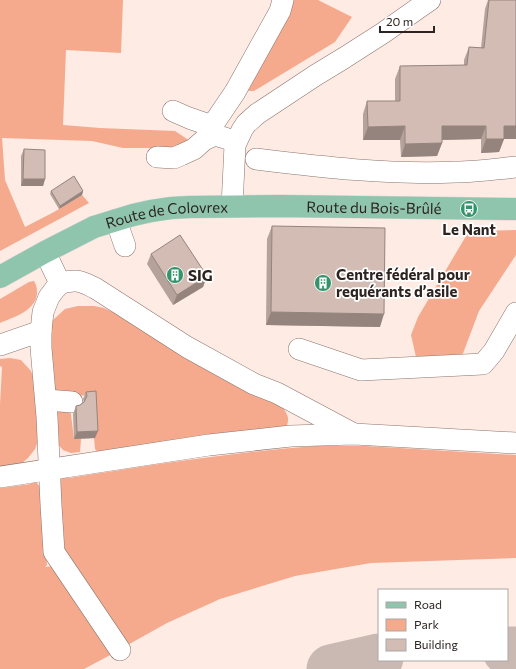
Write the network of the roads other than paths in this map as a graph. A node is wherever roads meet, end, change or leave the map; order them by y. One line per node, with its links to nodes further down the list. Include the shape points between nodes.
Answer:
1 (283, 0): 4 (street, via 280,12)
2 (430, 0): 5 (street, Route de Colovrex, via 257,114 246,124)
3 (173, 111): 4 (street)
4 (213, 130): 5 (street); 6 (street, via 194,149 174,158)
5 (236, 142): 9 (street, Route de Colovrex)
6 (157, 157)
7 (256, 159): 8 (street, via 400,172 457,172)
8 (516, 167)
9 (232, 206): 10 (main road, Route du Bois-Brûlé); 11 (main road, Route de Colovrex, via 171,208)
10 (516, 209)
11 (116, 220): 12 (street); 13 (main road, Route de Colovrex, via 94,227)
12 (125, 246)
13 (45, 252): 14 (main road, Route de Colovrex); 15 (street)
14 (0, 277)
15 (61, 283): 17 (street, via 49,297 43,312); 22 (street, via 74,280 95,288 187,346 254,384 277,393)
16 (516, 313): 19 (street, via 494,351 483,364 361,370)
17 (41, 331): 18 (street); 20 (street)
18 (0, 345)
19 (299, 349)
20 (46, 400): 21 (street); 24 (street)
21 (72, 402)
22 (354, 434): 23 (street); 24 (street, via 256,439)
23 (516, 443)
24 (49, 469): 25 (street); 26 (street, via 54,552)
25 (0, 477)
26 (120, 650)

